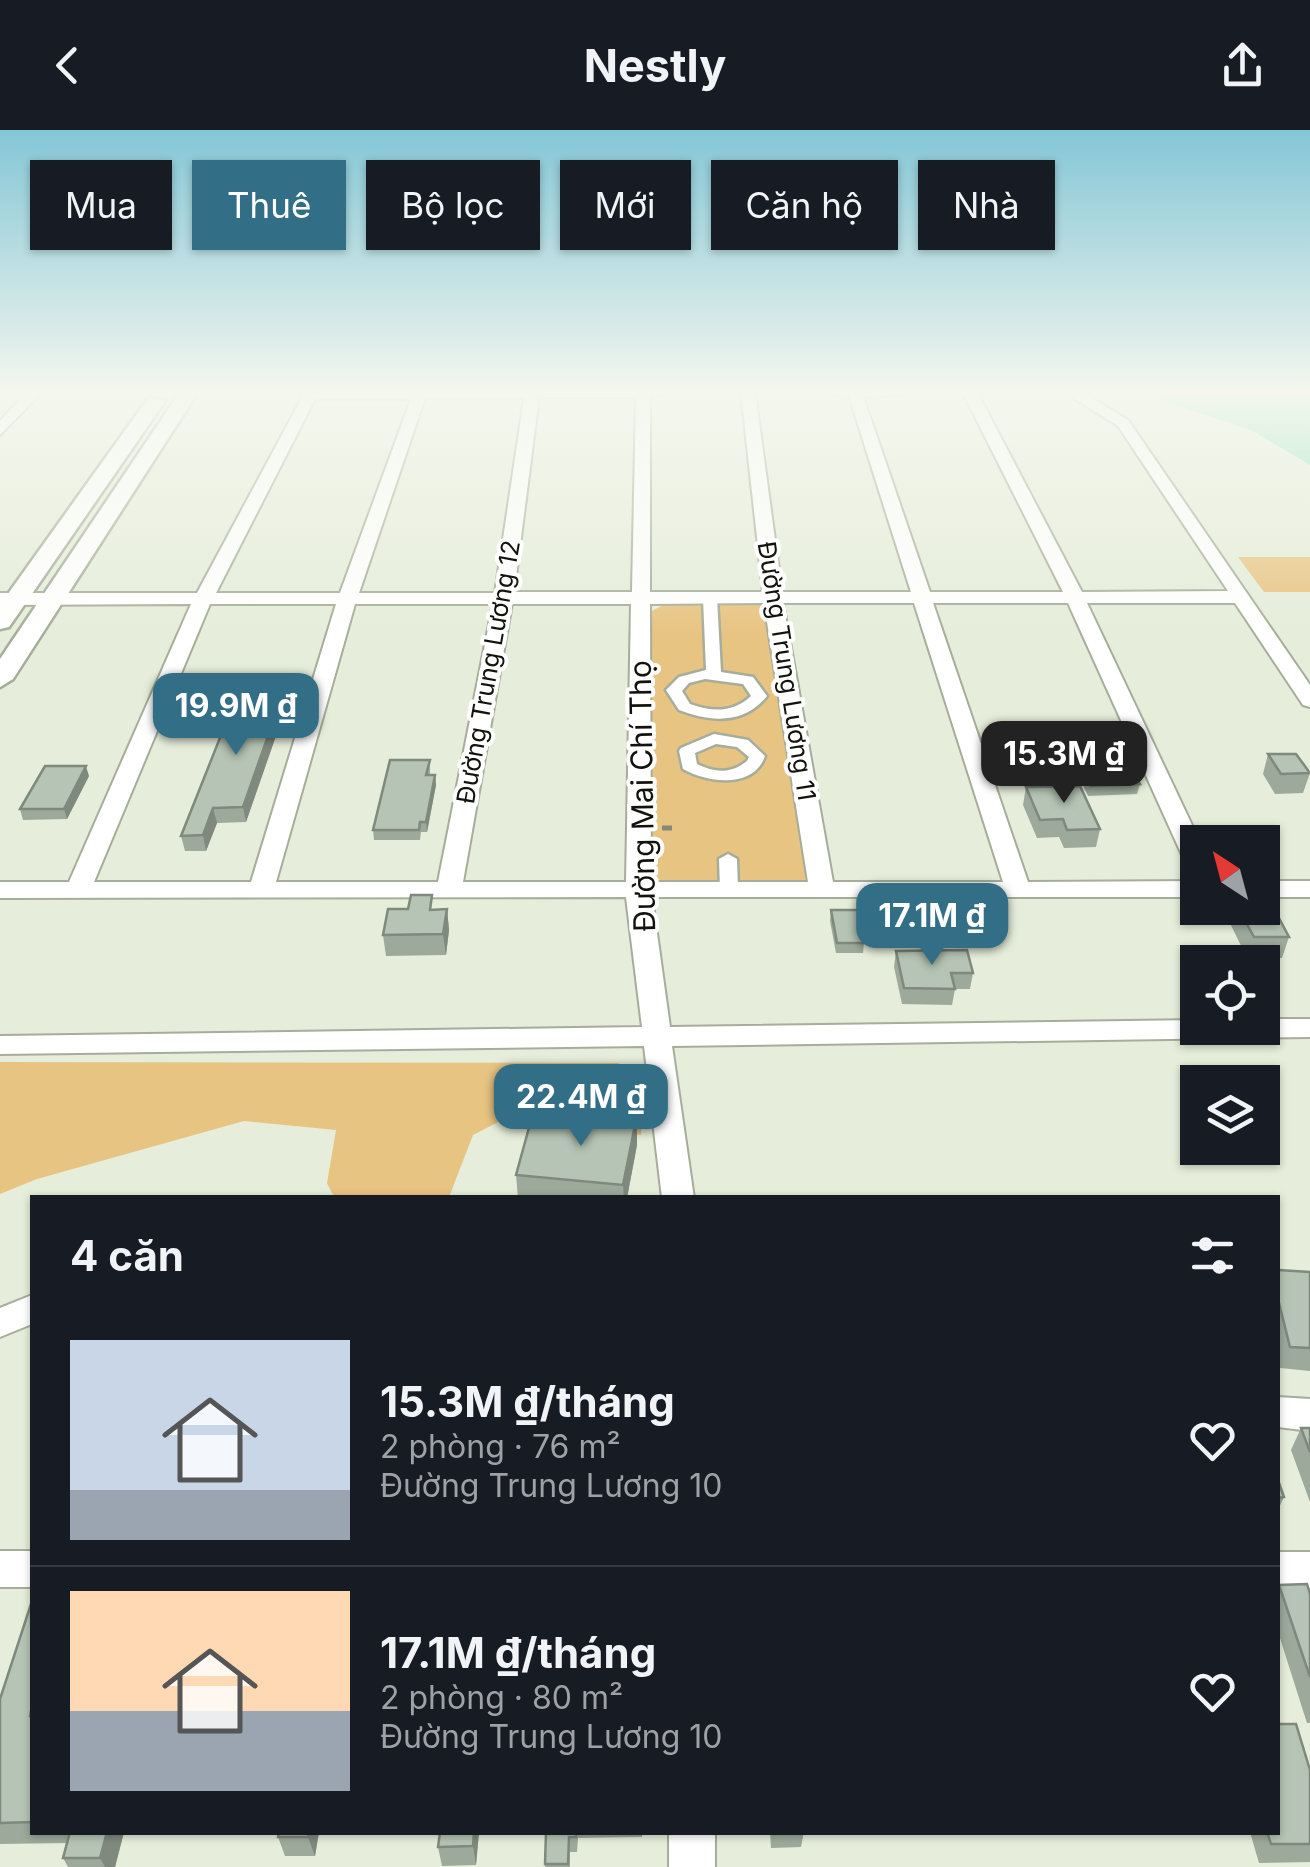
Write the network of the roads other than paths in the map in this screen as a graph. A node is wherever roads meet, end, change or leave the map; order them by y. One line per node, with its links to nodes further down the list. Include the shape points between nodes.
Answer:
1 (102, 473): 18 (street)
2 (136, 473): 19 (street)
3 (269, 473): 20 (street)
4 (392, 473): 21 (street)
5 (521, 473): 12 (street, Đường Trung Lương 12)
6 (642, 473): 13 (street, Đường Mai Chí Thọ)
7 (758, 473): 15 (street, Đường Trung Lương 11)
8 (881, 473): 16 (street)
9 (1011, 473): 17 (street)
10 (1157, 473): 11 (street)
11 (1241, 597): 17 (street); 25 (street)
12 (504, 598): 13 (street); 21 (street); 38 (street, Đường Trung Lương 12)
13 (640, 598): 14 (street); 39 (street, Đường Mai Chí Thọ)
14 (710, 598): 15 (street); 23 (street)
15 (773, 598): 16 (street); 41 (street, Đường Trung Lương 11)
16 (921, 598): 17 (street); 42 (street)
17 (1075, 598): 30 (street)
18 (8, 599): 19 (street); 22 (street)
19 (53, 599): 20 (street); 24 (street)
20 (203, 599): 21 (street); 36 (street)
21 (347, 599): 37 (street)
22 (0, 622)
23 (714, 672): 26 (street, via 684,680 674,696 694,711); 26 (street, via 748,680 758,690 750,707)
24 (0, 679)
25 (1310, 700)
26 (718, 714): 27 (street)
27 (721, 739): 28 (street, via 695,744 685,758 699,772); 28 (street, via 748,745 757,756 748,770)
28 (721, 776): 29 (street)
29 (723, 799)
30 (1180, 825)
31 (728, 859): 40 (street)
32 (1180, 889): 42 (street)
33 (1280, 889): 34 (street)
34 (1310, 889)
35 (0, 890): 36 (street)
36 (78, 890): 37 (street)
37 (261, 890): 38 (street)
38 (448, 890): 39 (street)
39 (638, 890): 40 (street); 44 (street, Đường Mai Chí Thọ)
40 (729, 890): 41 (street)
41 (822, 890): 42 (street)
42 (1018, 890)
43 (1310, 1028): 44 (street)
44 (657, 1037): 45 (street); 46 (street, Đường Mai Chí Thọ)
45 (0, 1044)
46 (678, 1195)
47 (30, 1310): 48 (street)
48 (0, 1323)
49 (1280, 1412): 50 (street)
50 (1310, 1416)
51 (0, 1569): 52 (street)
52 (30, 1569)
53 (1280, 1570): 54 (street)
54 (1310, 1570)
55 (692, 1835): 56 (street)
56 (692, 1867)

